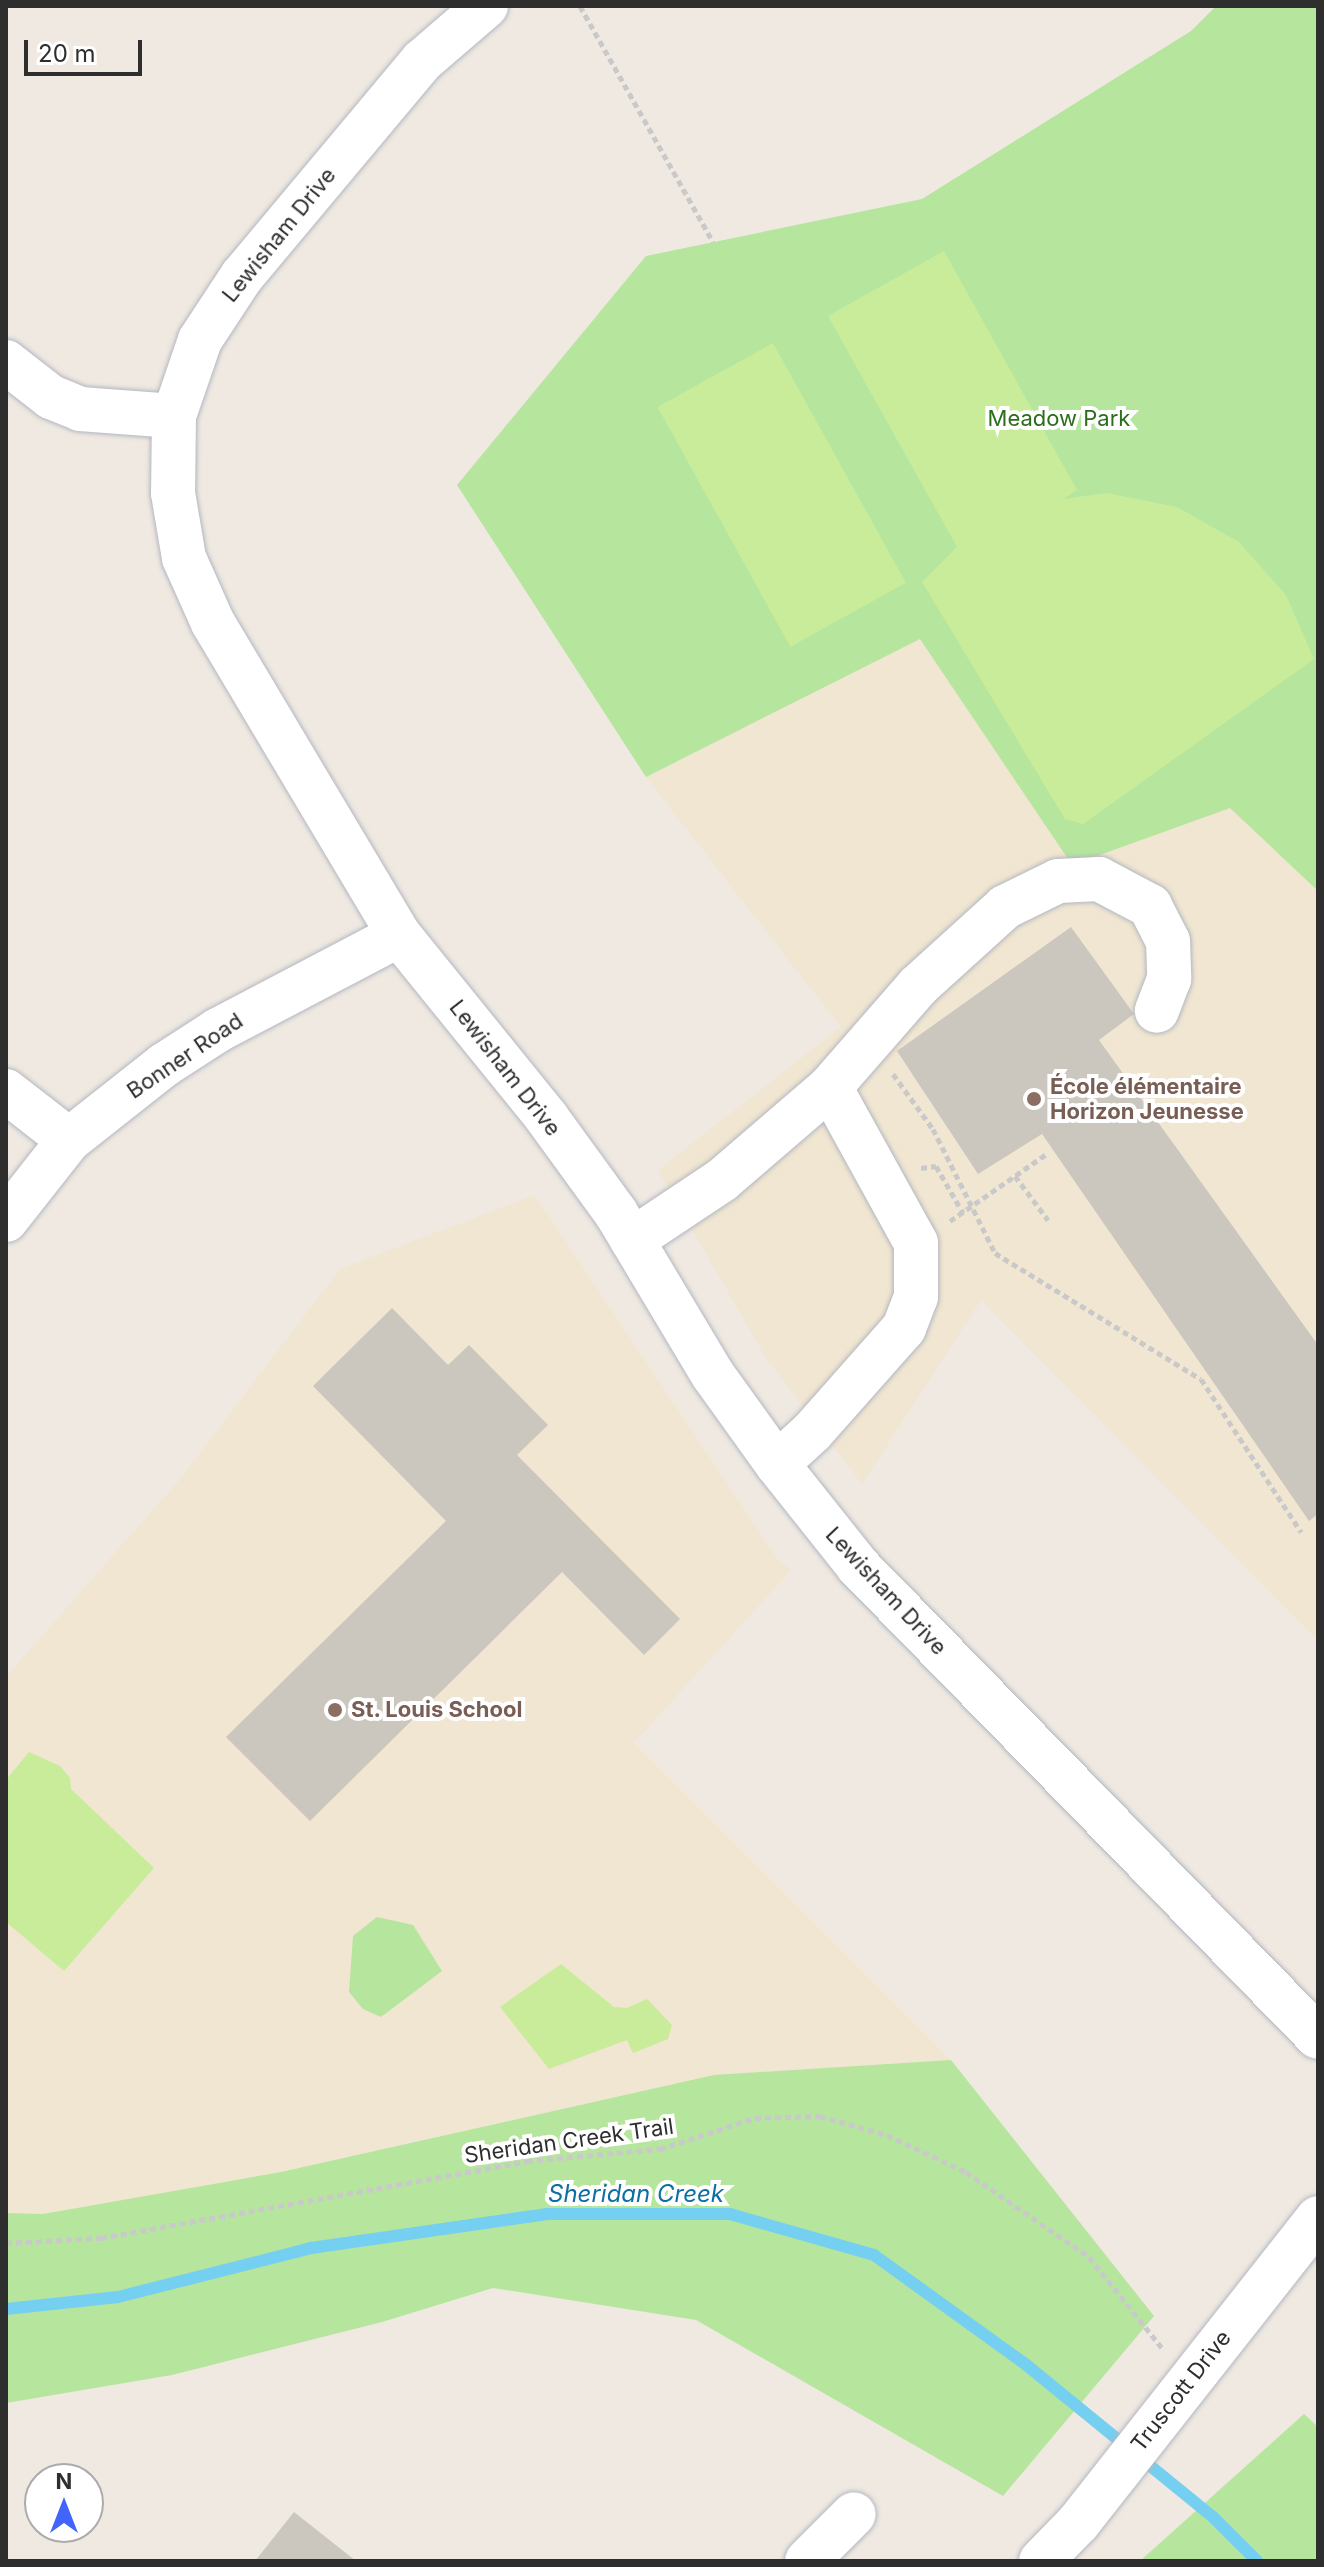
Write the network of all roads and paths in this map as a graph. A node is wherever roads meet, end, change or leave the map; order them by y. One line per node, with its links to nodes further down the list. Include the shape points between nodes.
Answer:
1 (486, 6): 5 (street, Lewisham Drive, via 422,61 242,276 200,340)
2 (580, 6): 3 (path)
3 (713, 242)
4 (6, 362): 5 (street, via 51,397 80,409)
5 (174, 416): 6 (street, Lewisham Drive, via 173,493 190,571 220,637)
6 (399, 935): 11 (street, Bonner Road, via 218,1030); 17 (street, Lewisham Drive, via 547,1118)
7 (1157, 1011): 8 (street, via 1169,979 1168,941 1150,906 1099,879 1058,881 1005,907 918,986)
8 (869, 1041): 9 (street); 14 (path, via 933,1129)
9 (830, 1087): 17 (street, via 722,1180); 18 (street)
10 (6, 1091): 11 (street)
11 (69, 1140): 15 (street, Bonner Road)
12 (1048, 1153): 13 (path)
13 (1015, 1176): 14 (path); 16 (path)
14 (969, 1209): 18 (path); 20 (path, via 995,1253 1201,1379)
15 (6, 1220)
16 (1048, 1220)
17 (632, 1240): 19 (street, Lewisham Drive, via 713,1375)
18 (916, 1243): 19 (street, via 916,1297 904,1328)
19 (777, 1464): 21 (street, Lewisham Drive, via 858,1566)
20 (1301, 1532)
21 (1318, 2037)
22 (1318, 2218): 24 (street, Truscott Drive)
23 (6, 2243): 24 (path, Sheridan Creek Trail, via 101,2238 527,2161 660,2149 755,2118 820,2116 887,2135 966,2172 1089,2257)
24 (1178, 2393): 27 (street, Truscott Drive, via 1078,2523)
25 (854, 2514): 26 (street)
26 (807, 2561)
27 (1041, 2561)

